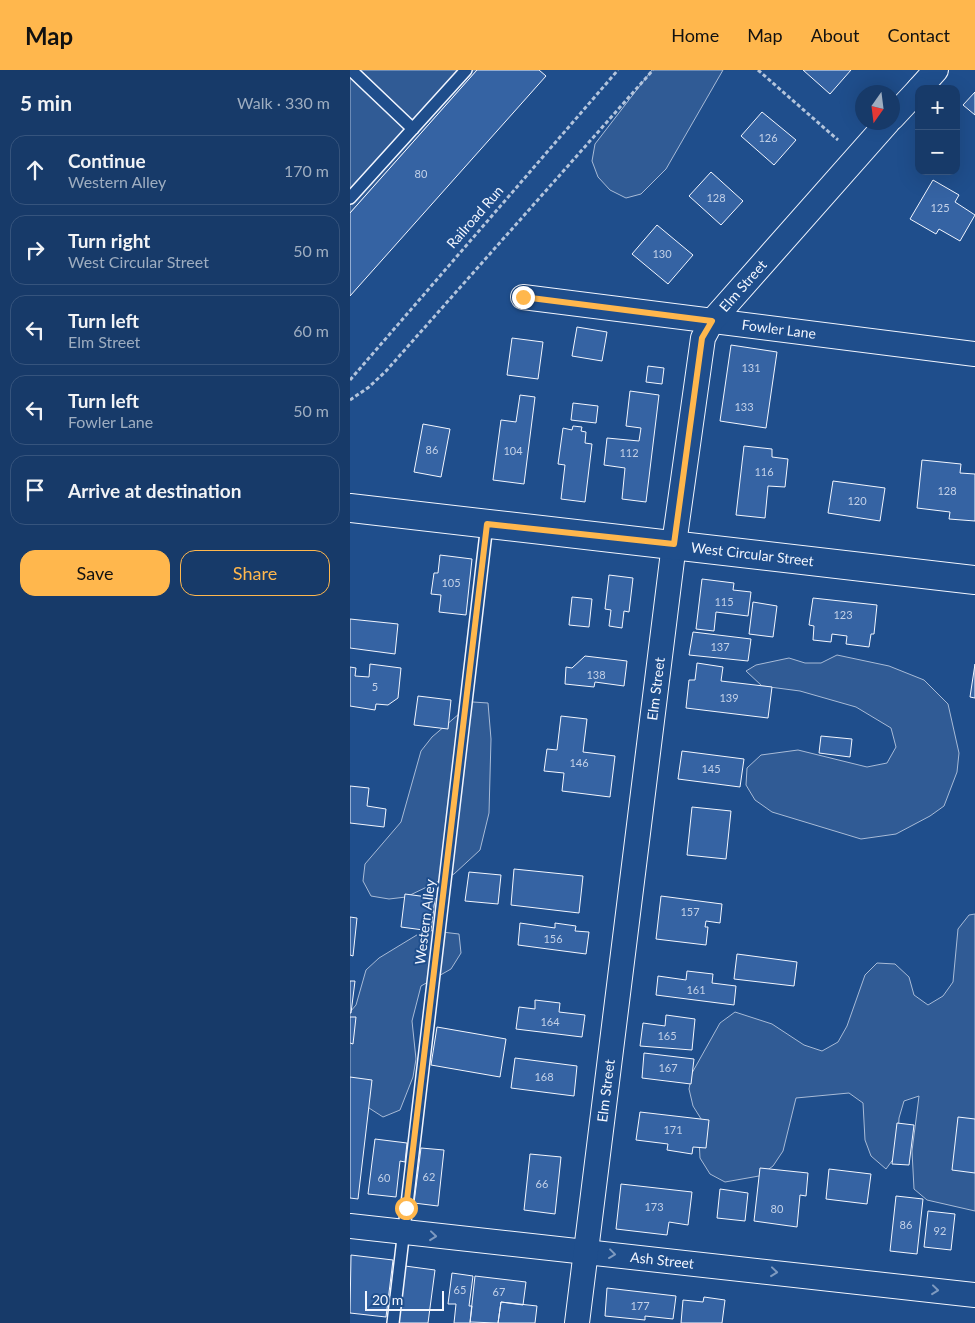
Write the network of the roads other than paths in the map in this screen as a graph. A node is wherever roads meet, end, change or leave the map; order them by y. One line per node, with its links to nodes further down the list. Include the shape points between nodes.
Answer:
1 (351, 70): 7 (lane)
2 (466, 70): 7 (lane)
3 (936, 70): 4 (street)
4 (923, 85)
5 (915, 93): 6 (street)
6 (900, 109)
7 (413, 129): 9 (lane)
8 (881, 130): 11 (street, Elm Street)
9 (350, 198)
10 (523, 297): 11 (street, Fowler Lane)
11 (712, 321): 12 (street, Fowler Lane); 15 (street, Elm Street, via 702,338)
12 (975, 354)
13 (350, 508): 14 (street, West Circular Street)
14 (487, 524): 15 (street, West Circular Street); 18 (lane, Western Alley)
15 (674, 544): 16 (street, West Circular Street); 19 (street, Elm Street)
16 (975, 580)
17 (350, 1226): 18 (street, Ash Street)
18 (404, 1232): 19 (street, Ash Street, one-way to 19); 21 (lane, Western Alley)
19 (586, 1251): 20 (street, Ash Street, one-way to 20); 22 (street, Elm Street)
20 (975, 1295)
21 (393, 1323)
22 (577, 1323)

